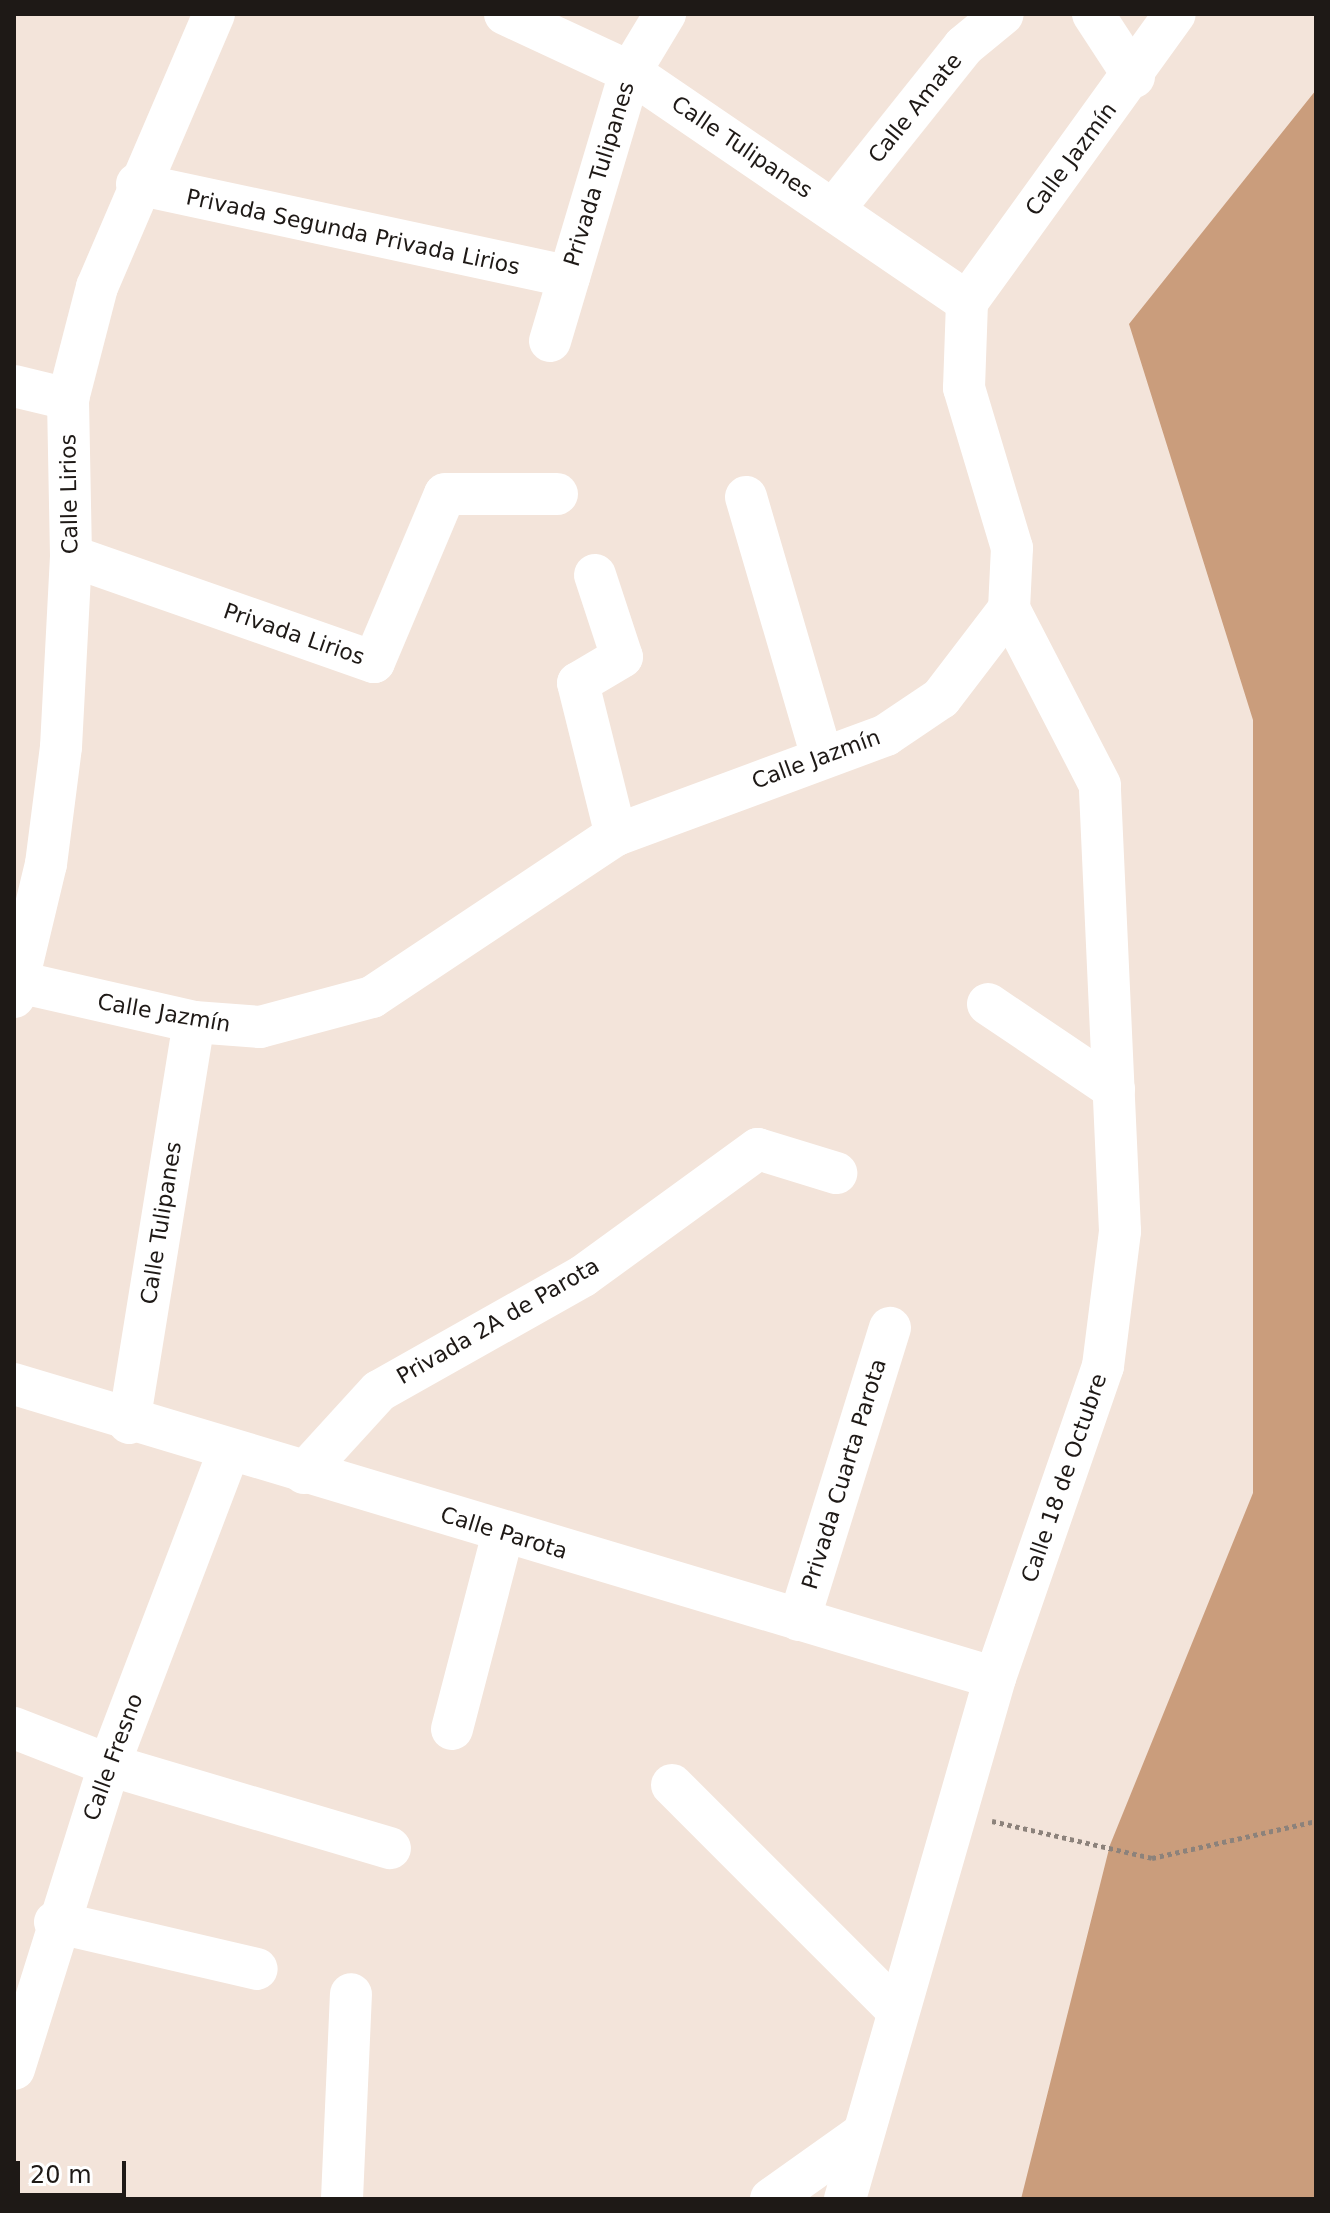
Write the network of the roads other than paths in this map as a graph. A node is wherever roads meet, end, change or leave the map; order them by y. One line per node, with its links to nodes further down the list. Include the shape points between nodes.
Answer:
1 (214, 14): 10 (street, Calle Lirios)
2 (505, 14): 7 (street, Calle Tulipanes)
3 (665, 14): 8 (street, Privada Tulipanes)
4 (1003, 14): 11 (street, Calle Amate, via 964,46)
5 (1093, 14): 9 (street)
6 (1175, 14): 9 (street, Calle Jazmín)
7 (550, 22): 8 (street, Calle Tulipanes)
8 (630, 72): 11 (street, Calle Tulipanes); 12 (street, Privada Tulipanes)
9 (1134, 77): 13 (street, Calle Jazmín)
10 (137, 184): 12 (street, Privada Segunda Privada Lirios); 16 (street, Calle Lirios, via 97,287)
11 (834, 209): 13 (street, Calle Tulipanes)
12 (569, 277): 14 (street, Privada Tulipanes)
13 (967, 302): 21 (street, via 964,388 1012,548)
14 (550, 341)
15 (14, 386): 16 (street)
16 (68, 399): 19 (street, Calle Lirios)
17 (557, 494): 19 (street, Privada Lirios, via 445,494 374,662)
18 (746, 497): 22 (street)
19 (71, 556): 24 (street, Calle Lirios, via 61,747)
20 (595, 575): 23 (street, via 622,657 578,683)
21 (1009, 609): 22 (street, Calle Jazmín, via 941,698 886,735); 27 (street, Calle 18 de Octubre, via 1100,785)
22 (822, 757): 23 (street, Calle Jazmín)
23 (616, 835): 26 (street, Calle Jazmín, via 372,997 260,1027)
24 (16, 988): 26 (street, Calle Jazmín)
25 (988, 1004): 27 (street)
26 (194, 1022): 31 (street, Calle Tulipanes)
27 (1114, 1089): 36 (street, Calle 18 de Octubre, via 1120,1231 1103,1366)
28 (836, 1173): 33 (street, Privada 2A de Parota, via 758,1149 583,1276 379,1391)
29 (890, 1328): 35 (street, Privada Cuarta Parota)
30 (14, 1384): 31 (street, Calle Parota)
31 (129, 1423): 32 (street, Calle Parota)
32 (229, 1451): 33 (street, Calle Parota); 39 (street, Calle Fresno)
33 (304, 1473): 34 (street, Calle Parota)
34 (503, 1533): 35 (street, Calle Parota); 38 (street)
35 (799, 1620): 36 (street, Calle Parota)
36 (995, 1678): 45 (street, Calle 18 de Octubre)
37 (14, 1728): 39 (street)
38 (452, 1729)
39 (109, 1765): 41 (street); 42 (street, Calle Fresno)
40 (672, 1785): 45 (street)
41 (390, 1848)
42 (55, 1922): 43 (street); 46 (street, Calle Fresno)
43 (257, 1969)
44 (351, 1994): 48 (street)
45 (896, 2009): 47 (street, Calle 18 de Octubre)
46 (14, 2069)
47 (861, 2135): 49 (street); 50 (street, Calle 18 de Octubre)
48 (342, 2199)
49 (771, 2199)
50 (845, 2199)

